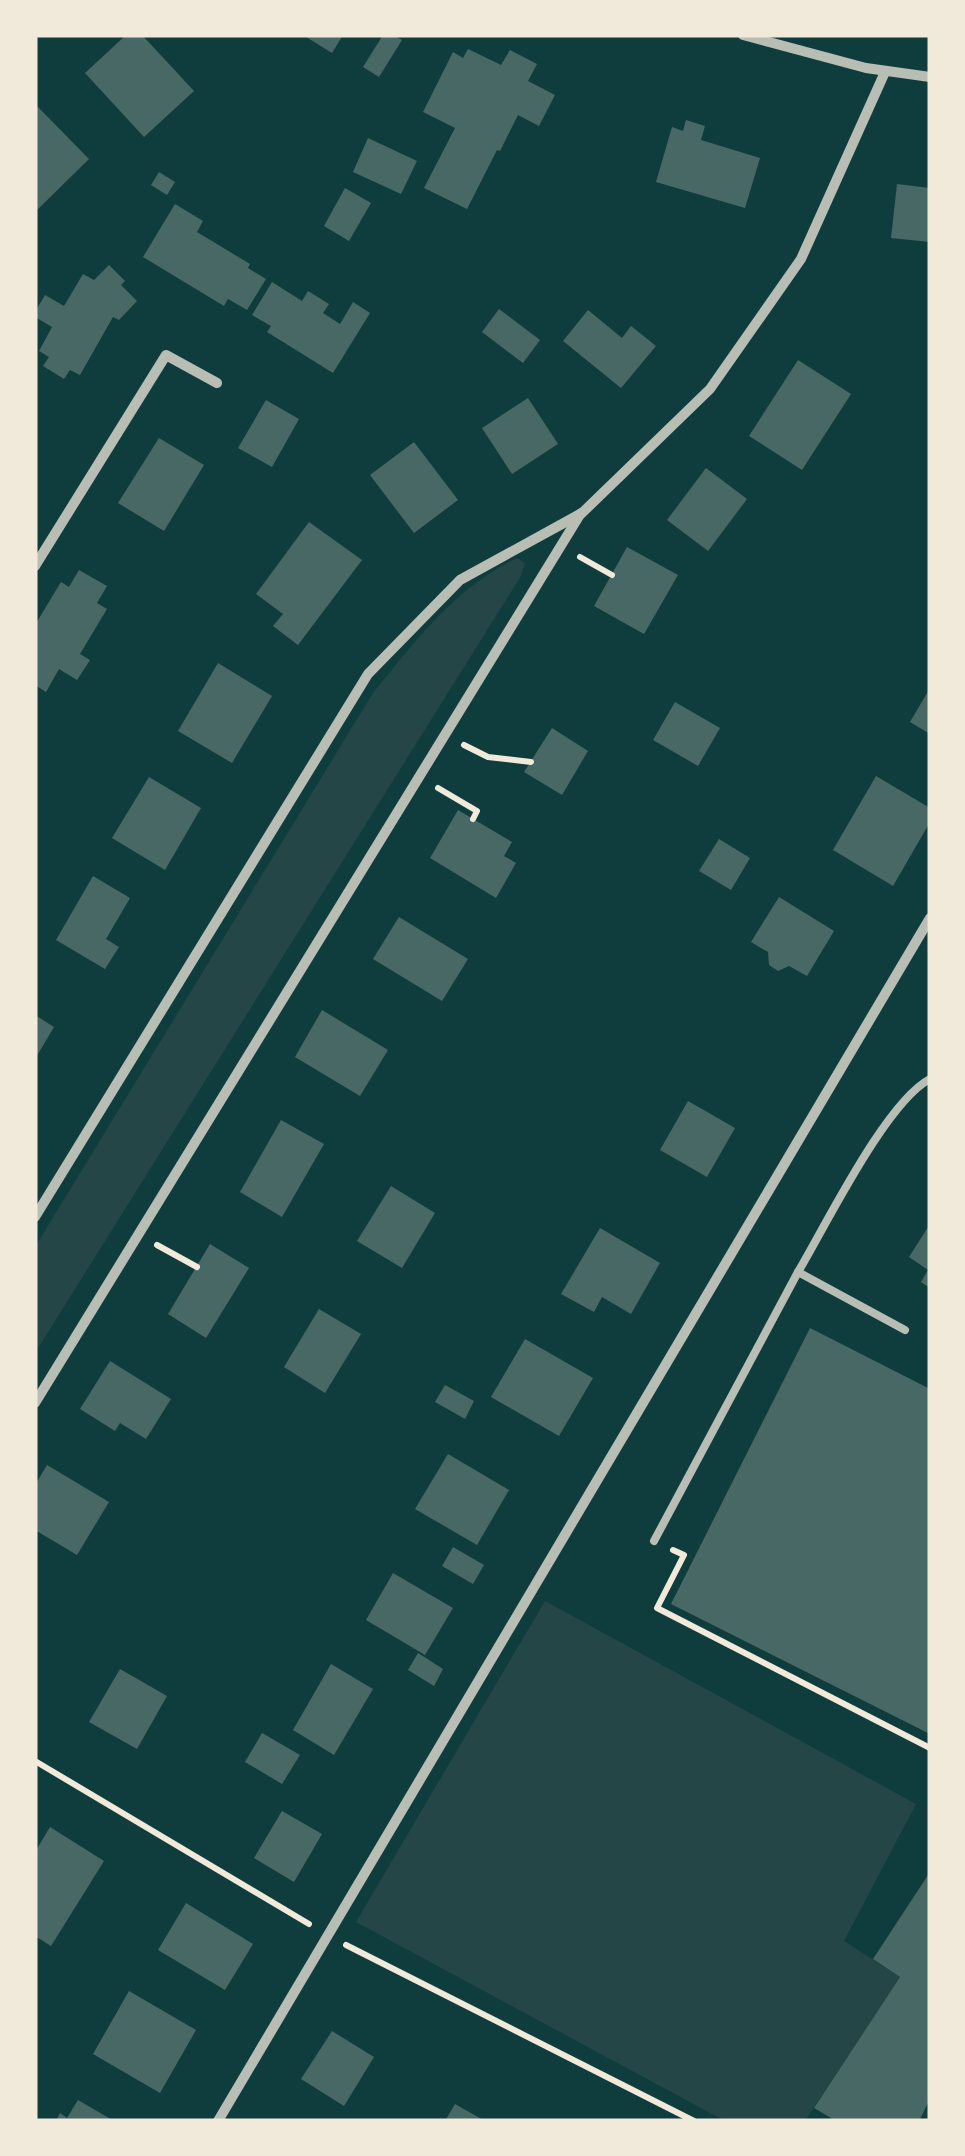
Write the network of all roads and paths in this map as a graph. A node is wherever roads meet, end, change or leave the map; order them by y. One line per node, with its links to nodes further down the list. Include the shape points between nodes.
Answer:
1 (742, 35): 2 (street)
2 (885, 72): 3 (street); 5 (street, via 801,259 710,388)
3 (930, 76)
4 (217, 383): 7 (street, via 166,355)
5 (582, 512): 6 (street); 15 (street, via 460,580 368,674)
6 (561, 546): 8 (path); 9 (street)
7 (35, 566)
8 (612, 575)
9 (445, 735): 10 (path, via 488,757); 11 (street)
10 (531, 762)
11 (420, 776): 12 (path, via 478,812); 16 (street)
12 (473, 819)
13 (930, 918): 24 (street)
14 (930, 1079): 18 (lane, via 915,1086 880,1134)
15 (35, 1217)
16 (138, 1234): 17 (path); 20 (street)
17 (197, 1267)
18 (798, 1272): 19 (lane); 21 (lane)
19 (904, 1330)
20 (35, 1403)
21 (654, 1541): 22 (path, via 684,1555 657,1608)
22 (930, 1748)
23 (35, 1761): 24 (path)
24 (328, 1936): 25 (street); 26 (path)
25 (218, 2121)
26 (694, 2121)

